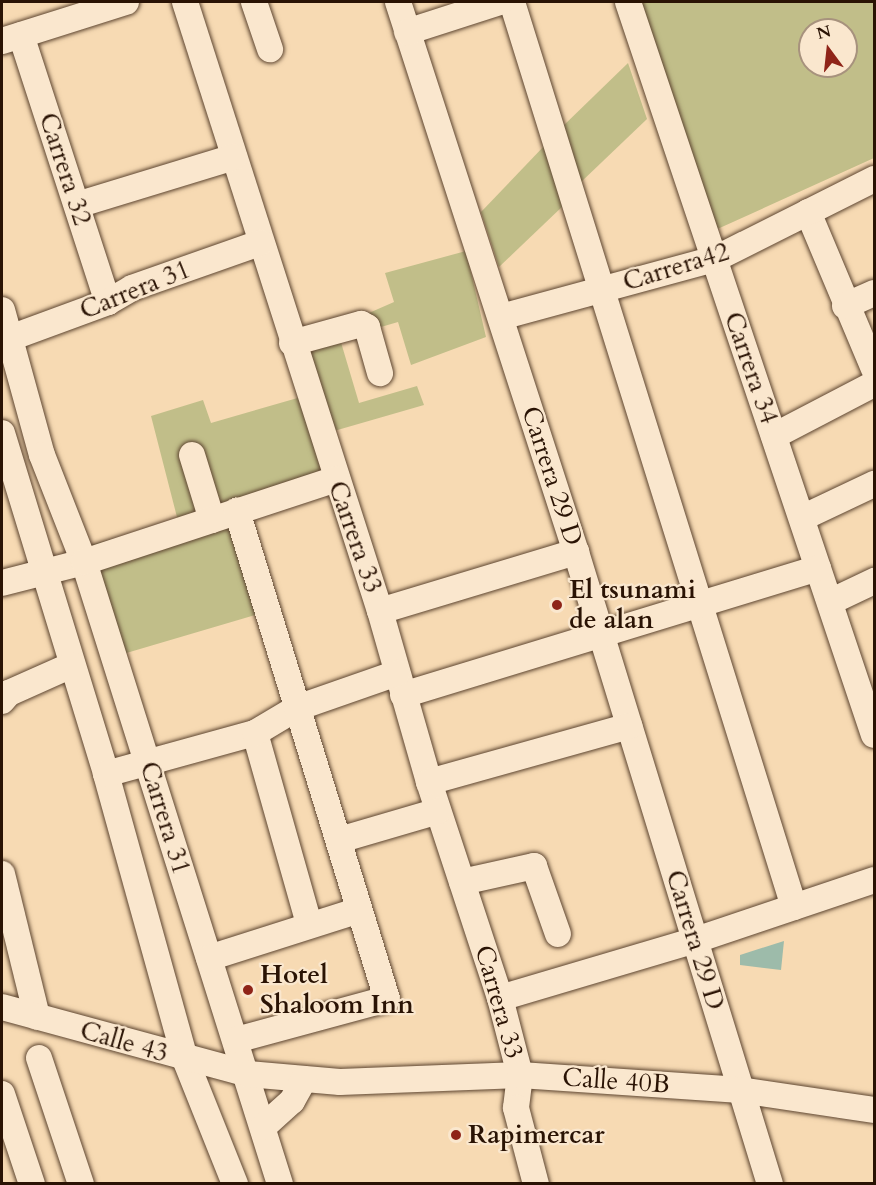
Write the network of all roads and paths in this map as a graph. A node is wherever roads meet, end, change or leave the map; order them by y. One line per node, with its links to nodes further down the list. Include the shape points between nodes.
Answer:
1 (126, 2): 9 (street)
2 (186, 2): 11 (street, Carrera 33)
3 (254, 2): 10 (street)
4 (398, 2): 8 (street, Carrera 29 D)
5 (500, 2): 8 (street)
6 (512, 2): 17 (street)
7 (628, 2): 16 (street, Carrera 34)
8 (407, 32): 22 (street, Carrera 29 D)
9 (11, 38): 13 (street, Carrera 32)
10 (270, 49)
11 (234, 157): 13 (street); 15 (street, Carrera 33)
12 (874, 179): 14 (street, Carrera42)
13 (77, 205): 19 (street, Carrera 32)
14 (808, 212): 16 (street, Carrera42); 20 (street)
15 (261, 243): 19 (street, Carrera 31, via 132,288); 24 (street, Carrera 33)
16 (715, 259): 17 (street, Carrera42); 29 (street, Carrera 34)
17 (602, 290): 22 (street, Carrera42); 44 (street)
18 (874, 292): 20 (street)
19 (108, 303): 23 (street, Carrera 31)
20 (845, 306): 25 (street)
21 (2, 310): 23 (street, Carrera 31)
22 (501, 316): 37 (street, Carrera 29 D)
23 (6, 339): 38 (street, Carrera 31, via 42,455)
24 (292, 343): 26 (street, via 361,324 367,327); 32 (street, Carrera 33)
25 (874, 369)
26 (380, 373)
27 (874, 384): 29 (street)
28 (2, 433): 31 (street, Carrera 31)
29 (774, 436): 35 (street, Carrera 34)
30 (192, 455): 36 (street)
31 (7, 468): 40 (street, Carrera 31)
32 (336, 479): 34 (street); 45 (street, Carrera 33)
33 (874, 484): 35 (street)
34 (237, 511): 36 (street); 51 (street)
35 (802, 518): 39 (street, Carrera 34)
36 (212, 520): 38 (street)
37 (576, 552): 45 (street); 46 (street, Carrera 29 D)
38 (84, 562): 40 (street); 55 (street, Carrera 31)
39 (818, 568): 43 (street, Carrera 34); 44 (street)
40 (46, 570): 42 (street); 47 (street, Carrera 31)
41 (874, 581): 43 (street)
42 (2, 583)
43 (830, 602): 48 (street, Carrera 34)
44 (698, 604): 46 (street); 63 (street)
45 (380, 611): 49 (street, Carrera 33)
46 (602, 633): 49 (street); 52 (street, Carrera 29 D)
47 (72, 665): 50 (street, via 9,693); 56 (street, Carrera 31)
48 (866, 680): 54 (street, Carrera 34)
49 (400, 684): 51 (street); 57 (street, Carrera 33)
50 (2, 700)
51 (297, 708): 53 (street); 59 (street)
52 (629, 726): 57 (street); 67 (street, Carrera 29 D)
53 (255, 733): 55 (street); 65 (street)
54 (874, 735)
55 (148, 763): 56 (street); 68 (street, Carrera 31)
56 (106, 774): 74 (street, Carrera 31)
57 (429, 782): 58 (street, Carrera 33)
58 (438, 811): 59 (street); 62 (street, Carrera 33)
59 (339, 840): 64 (street)
60 (2, 874): 71 (street)
61 (874, 880): 63 (street)
62 (462, 882): 66 (street, via 534,866); 69 (street, Carrera 33)
63 (794, 907): 67 (street)
64 (359, 910): 65 (street); 72 (street, via 387,999)
65 (309, 924): 68 (street)
66 (558, 934)
67 (696, 940): 69 (street); 78 (street, Carrera 29 D)
68 (209, 958): 72 (street, Carrera 31)
69 (501, 998): 76 (street, Carrera 33)
70 (2, 1006): 71 (street, Calle 43)
71 (37, 1017): 74 (street, Calle 43)
72 (236, 1040): 75 (street, Carrera 31)
73 (39, 1058): 83 (street)
74 (184, 1059): 75 (street, Calle 43); 84 (street, Carrera 31)
75 (248, 1074): 77 (street, Calle 40B); 81 (street, Carrera 31)
76 (520, 1075): 77 (street, Calle 40B, via 340,1082); 78 (street, Calle 40B); 86 (street, via 516,1108)
77 (304, 1079): 81 (street, via 292,1101)
78 (741, 1090): 80 (street, Calle 40B); 87 (street, Carrera 29 D)
79 (2, 1094): 82 (street)
80 (874, 1110)
81 (263, 1127): 85 (street, Carrera 31)
82 (32, 1184)
83 (81, 1184)
84 (235, 1184)
85 (280, 1184)
86 (536, 1184)
87 (770, 1184)

